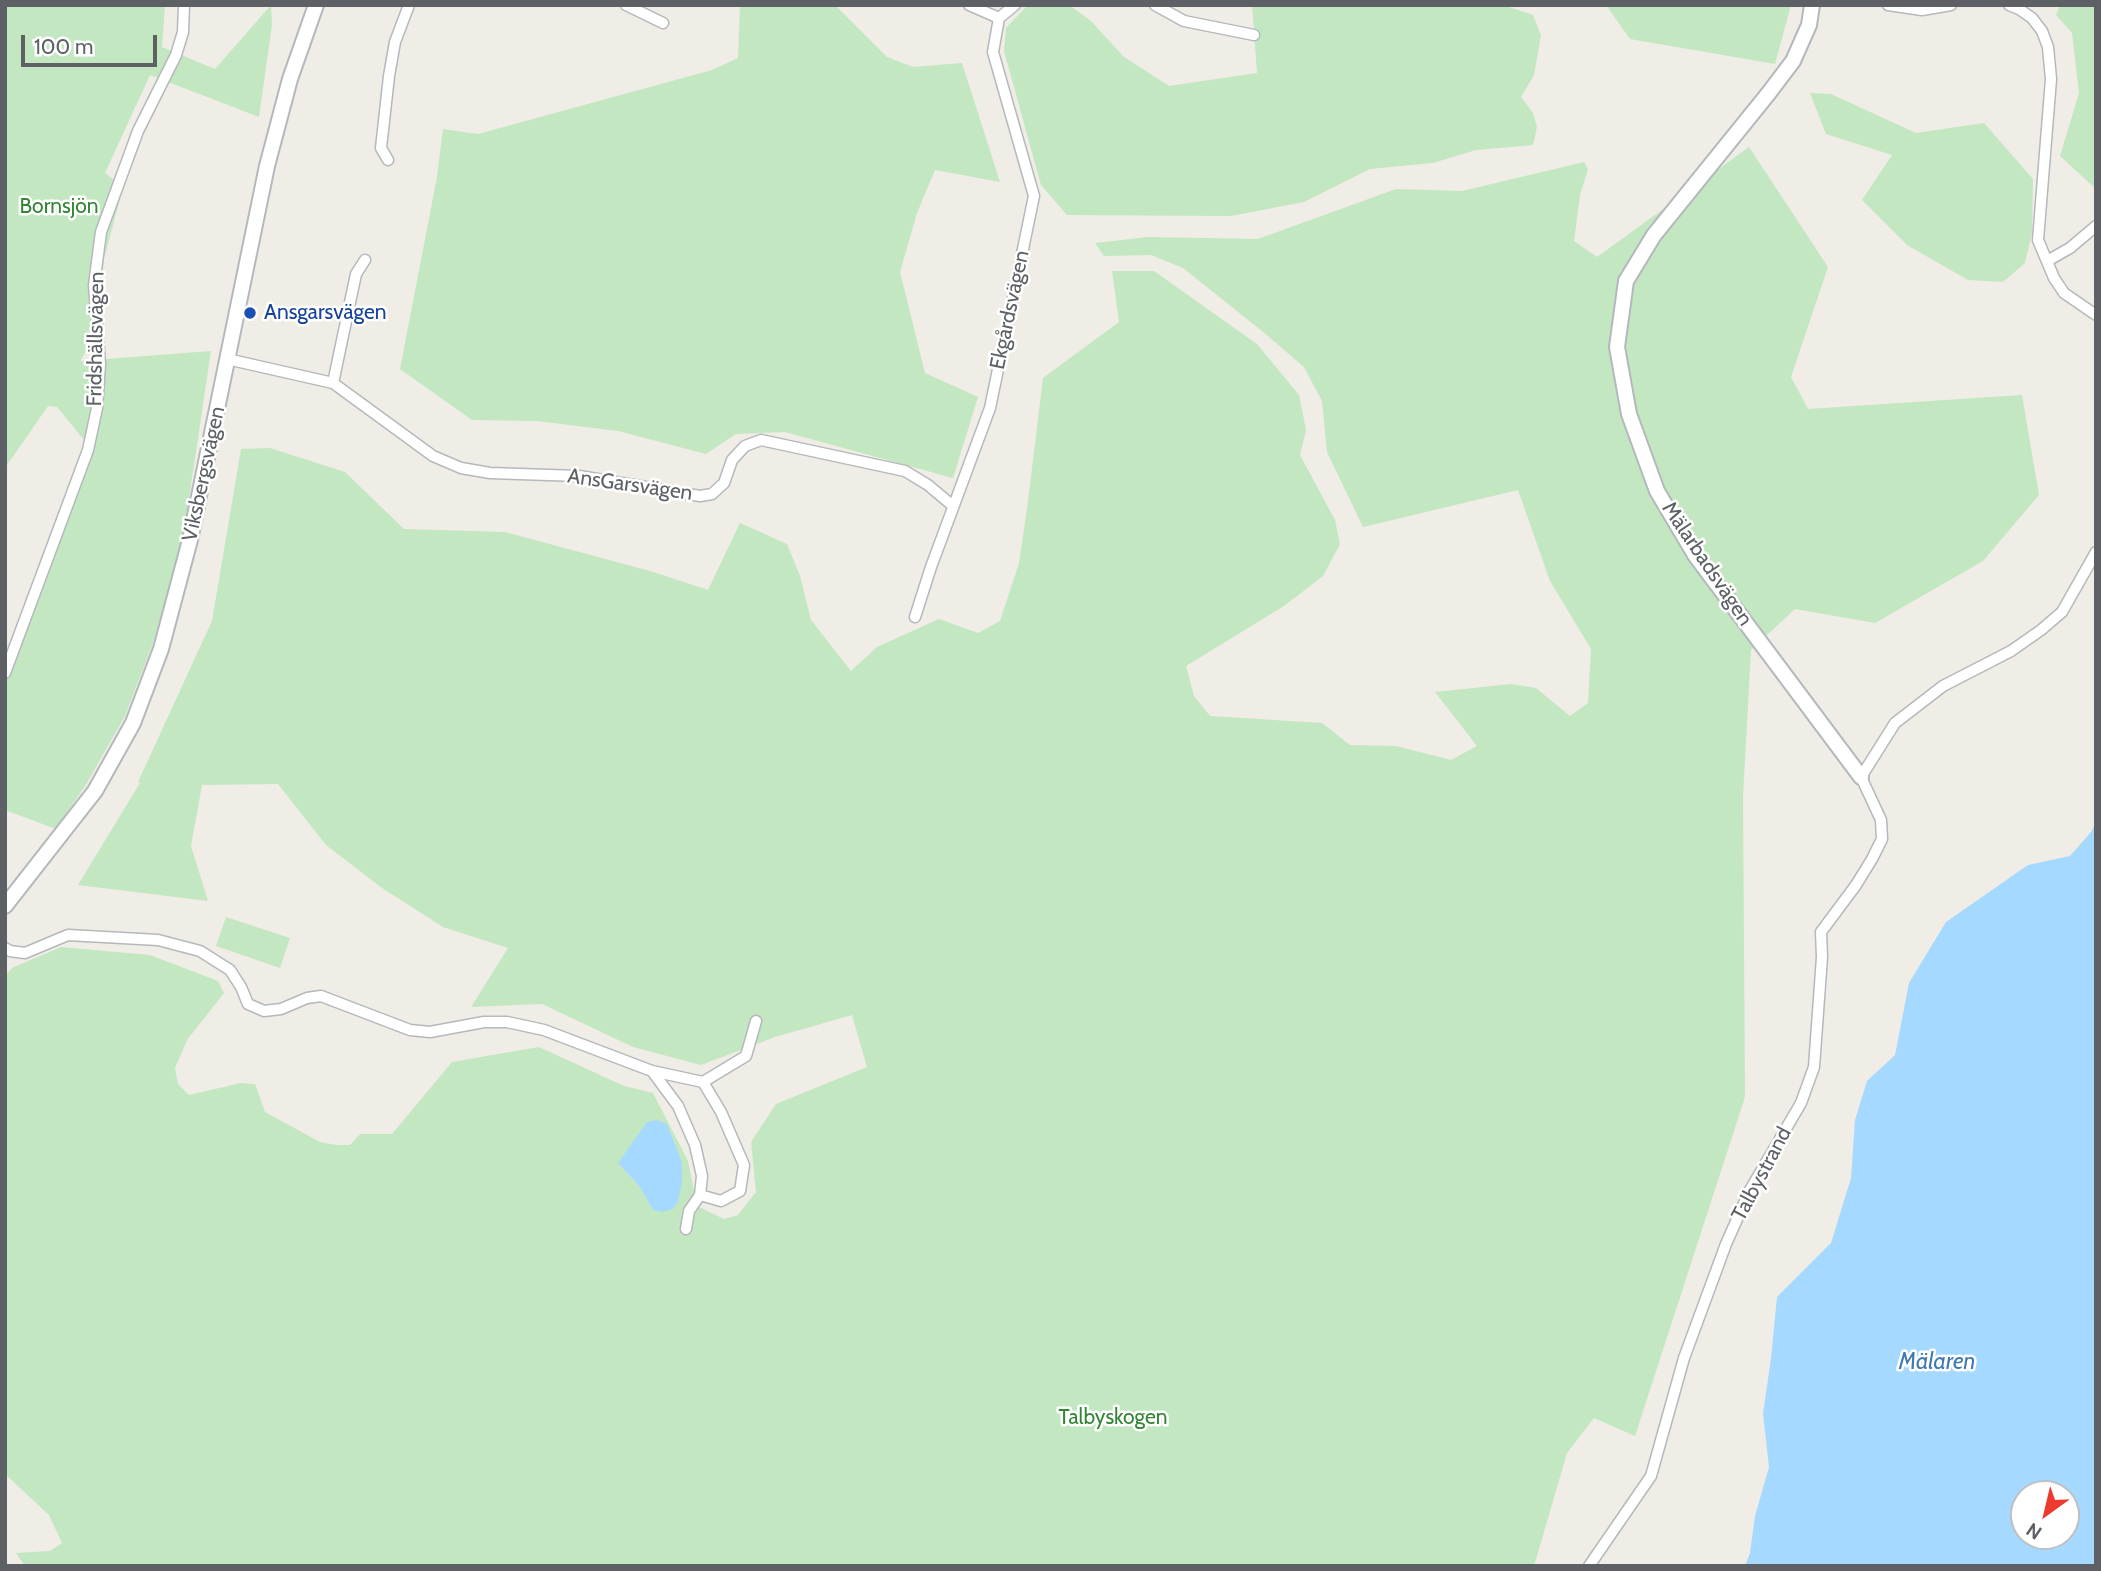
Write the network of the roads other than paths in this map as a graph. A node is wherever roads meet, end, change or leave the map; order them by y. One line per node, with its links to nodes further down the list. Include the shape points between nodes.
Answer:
1 (184, 5): 25 (street, Fridshällsvägen, via 176,55 138,131 101,232 94,285 100,364 88,450)
2 (316, 5): 20 (street, Viksbergsvägen, via 267,166)
3 (409, 5): 15 (street, via 389,76 381,148)
4 (626, 5): 13 (street)
5 (969, 5): 12 (street)
6 (1015, 5): 12 (street)
7 (1155, 5): 14 (street, via 1184,22)
8 (1812, 5): 26 (street, Mälarbadsvägen, via 1793,61 1654,235 1626,281 1617,347 1629,414 1657,491 1695,555)
9 (1888, 5): 10 (street, via 1922,10)
10 (1951, 5)
11 (2009, 5): 18 (street, via 2032,18 2048,47 2051,79 2038,240)
12 (999, 18): 22 (street, Ekgårdsvägen, via 993,52 1034,197 990,408)
13 (663, 23)
14 (1254, 35)
15 (388, 160)
16 (2096, 226): 18 (street)
17 (365, 260): 21 (street, via 356,274)
18 (2047, 261): 19 (street, via 2064,293)
19 (2096, 315)
20 (227, 359): 21 (street, AnsGarsvägen); 27 (street, Viksbergsvägen, via 180,580 133,723 95,791)
21 (333, 383): 22 (street, AnsGarsvägen, via 433,456 461,468 579,476 700,496 712,494 724,482 738,453 761,440 905,471)
22 (953, 506): 24 (street, Ekgårdsvägen)
23 (2096, 552): 26 (street, via 2062,612 2011,651 1943,686 1895,723)
24 (915, 617)
25 (5, 673)
26 (1861, 777): 34 (street, Talbystrand, via 1881,820 1882,839 1821,932 1814,1067 1801,1103 1750,1190 1726,1244 1684,1358 1651,1476)
27 (5, 906)
28 (5, 948): 30 (street, via 25,953 68,935 158,940 200,951 230,970 248,1004 264,1010 321,996 410,1030 507,1023 544,1030)
29 (756, 1021): 31 (street, via 746,1056)
30 (652, 1071): 31 (street); 32 (street, via 678,1106 695,1145 702,1176)
31 (703, 1082): 32 (street, via 744,1164 740,1191 721,1202)
32 (700, 1195): 33 (street, via 689,1211)
33 (686, 1229)
34 (1589, 1566)

